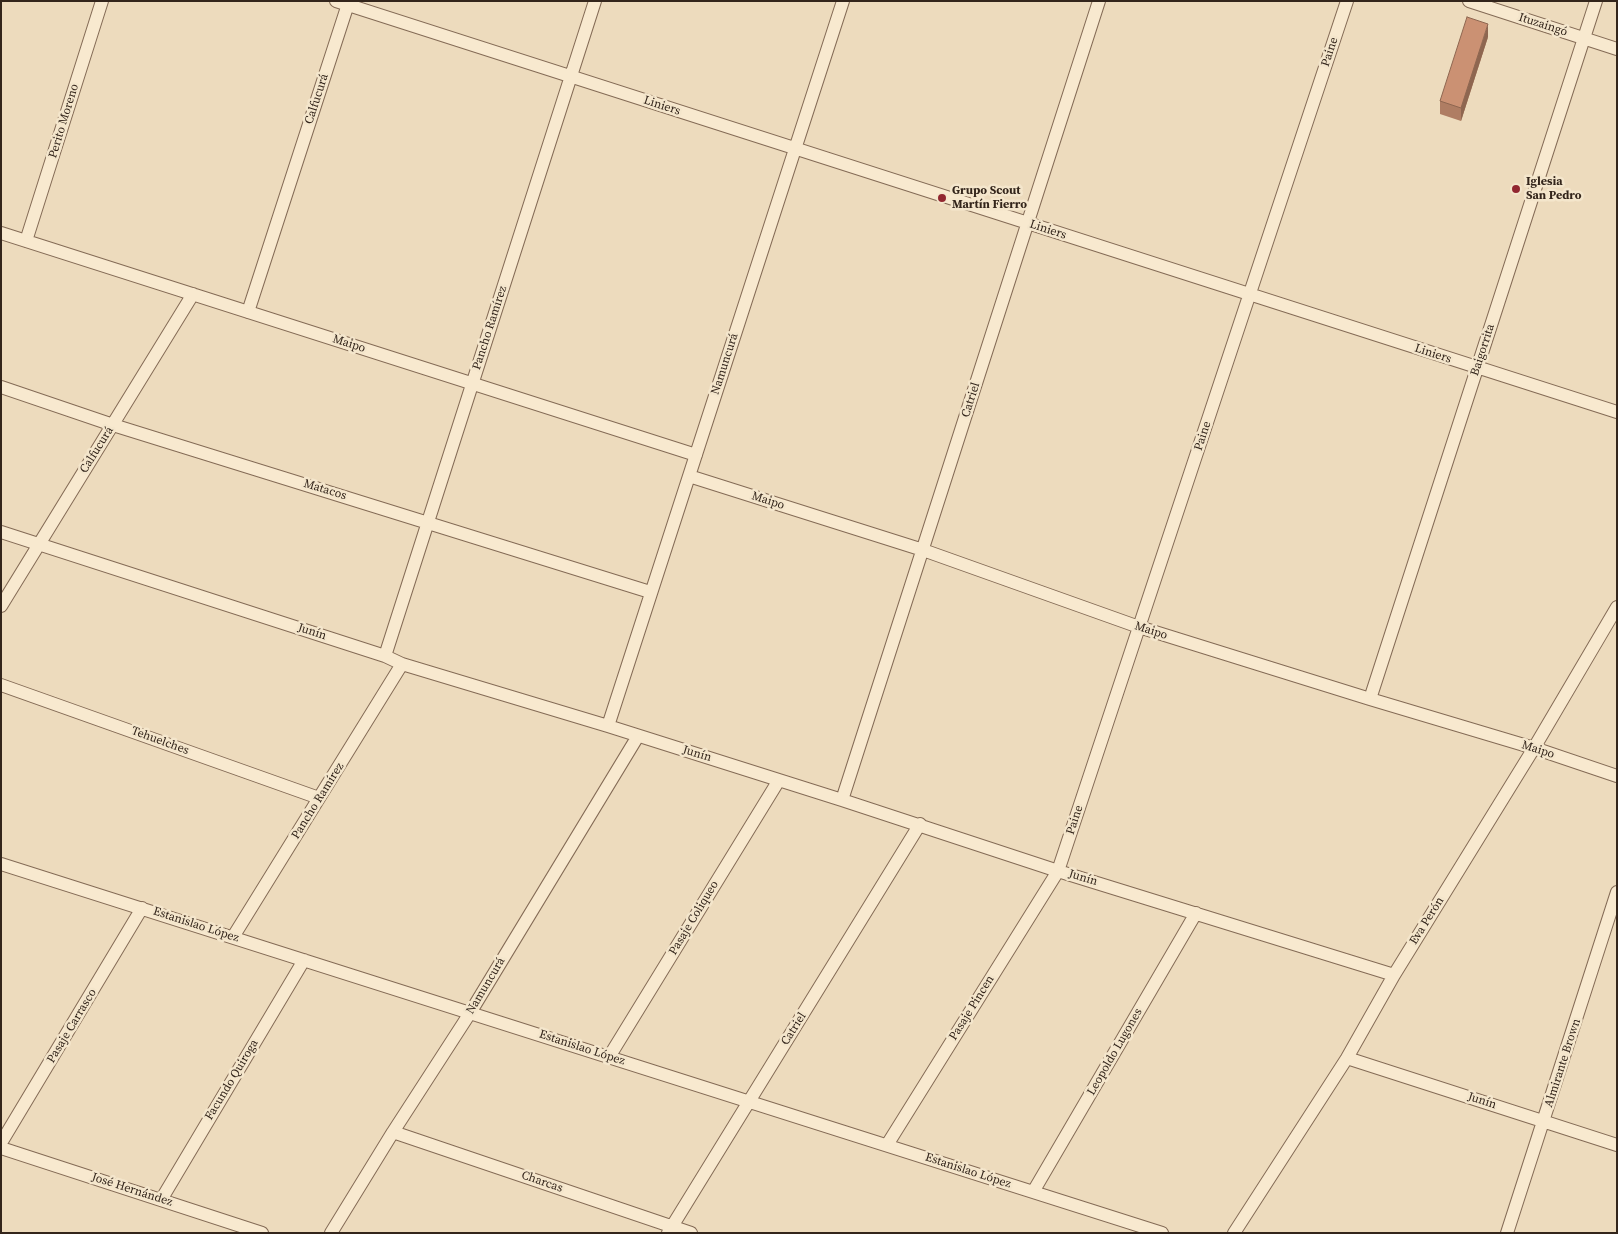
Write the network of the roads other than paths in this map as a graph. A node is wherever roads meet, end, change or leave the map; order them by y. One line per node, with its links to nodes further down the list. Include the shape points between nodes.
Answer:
1 (102, 1): 15 (street, Perito Moreno)
2 (594, 1): 11 (street, Pancho Ramírez)
3 (843, 1): 12 (street, Namuncurá)
4 (1099, 1): 13 (street, Catriel)
5 (1347, 1): 17 (street, Paine)
6 (1470, 1): 9 (street, Ituzaingó)
7 (1596, 1): 9 (street, Baigorrita)
8 (344, 3): 11 (street, Liniers); 18 (street, Calfucurá)
9 (1584, 38): 10 (street, Ituzaingó); 19 (street, Baigorrita)
10 (1617, 48)
11 (570, 76): 12 (street, Liniers); 20 (street, Pancho Ramírez)
12 (795, 149): 13 (street, Liniers); 24 (street, Namuncurá)
13 (1027, 224): 17 (street, Liniers); 29 (street, Catriel)
14 (1, 233): 15 (street, Maipo)
15 (26, 242): 16 (street, Maipo)
16 (194, 294): 18 (street, Maipo); 23 (street, Calfucurá)
17 (1250, 295): 19 (street, Liniers); 33 (street, Paine)
18 (248, 312): 20 (street, Maipo)
19 (1477, 368): 22 (street, Liniers); 37 (street, Baigorrita)
20 (472, 384): 24 (street, Maipo); 26 (street, Pancho Ramírez)
21 (1, 387): 23 (street, Matacos)
22 (1617, 412)
23 (113, 425): 26 (street, Matacos); 28 (street, Calfucurá)
24 (696, 455): 25 (street, Namuncurá)
25 (689, 476): 29 (street, Maipo); 30 (street, Namuncurá)
26 (429, 522): 30 (street, Matacos); 34 (street, Pancho Ramírez)
27 (1, 532): 28 (street, Junín)
28 (39, 544): 31 (street, Calfucurá); 34 (street, Junín)
29 (923, 550): 33 (street, Maipo); 44 (street, Catriel)
30 (650, 592): 38 (street, Namuncurá)
31 (1, 606)
32 (1617, 607): 40 (street, Eva Perón)
33 (1139, 627): 37 (street, Maipo); 47 (street, Paine)
34 (385, 656): 35 (street, Junín)
35 (402, 664): 38 (street, Junín); 43 (street, Pancho Ramírez)
36 (1, 685): 43 (street, Tehuelches)
37 (1370, 699): 40 (street, Maipo)
38 (608, 726): 39 (street, Junín)
39 (638, 736): 42 (street, Junín); 54 (street, Namuncurá)
40 (1534, 748): 41 (street, Maipo); 53 (street, Eva Perón)
41 (1617, 776)
42 (779, 780): 44 (street, Junín); 55 (street, Pasaje Coliqueo)
43 (319, 798): 51 (street, Pancho Ramírez)
44 (842, 800): 45 (street, Junín)
45 (920, 824): 47 (street, Junín); 57 (street, Catriel)
46 (1, 864): 49 (street, Estanislao López)
47 (1058, 871): 50 (street, Junín); 61 (street, Pasaje Pincen)
48 (1617, 892): 58 (street, Almirante Brown)
49 (142, 908): 51 (street, Estanislao López); 60 (street, Pasaje Carrasco)
50 (1196, 913): 53 (street, Junín); 64 (street, Leopoldo Lugones)
51 (234, 937): 52 (street, Estanislao López)
52 (304, 960): 54 (street, Estanislao López); 65 (street, Facundo Quiroga)
53 (1394, 975): 56 (street, Eva Perón)
54 (470, 1013): 55 (street, Estanislao López); 59 (street, Namuncurá)
55 (609, 1057): 57 (street, Estanislao López)
56 (1347, 1058): 58 (street, Junín); 71 (street, Eva Perón)
57 (749, 1101): 61 (street, Estanislao López); 66 (street, Catriel)
58 (1544, 1121): 62 (street, Junín); 72 (street, Almirante Brown)
59 (393, 1132): 66 (street, Charcas); 68 (street, Namuncurá)
60 (1, 1143)
61 (887, 1145): 64 (street, Estanislao López)
62 (1617, 1145)
63 (1, 1148): 65 (street, José Hernández)
64 (1033, 1192): 70 (street, Estanislao López)
65 (161, 1200): 67 (street, José Hernández)
66 (670, 1229): 69 (street, Charcas)
67 (262, 1233)
68 (331, 1233)
69 (691, 1233)
70 (1162, 1233)
71 (1234, 1233)
72 (1508, 1233)

